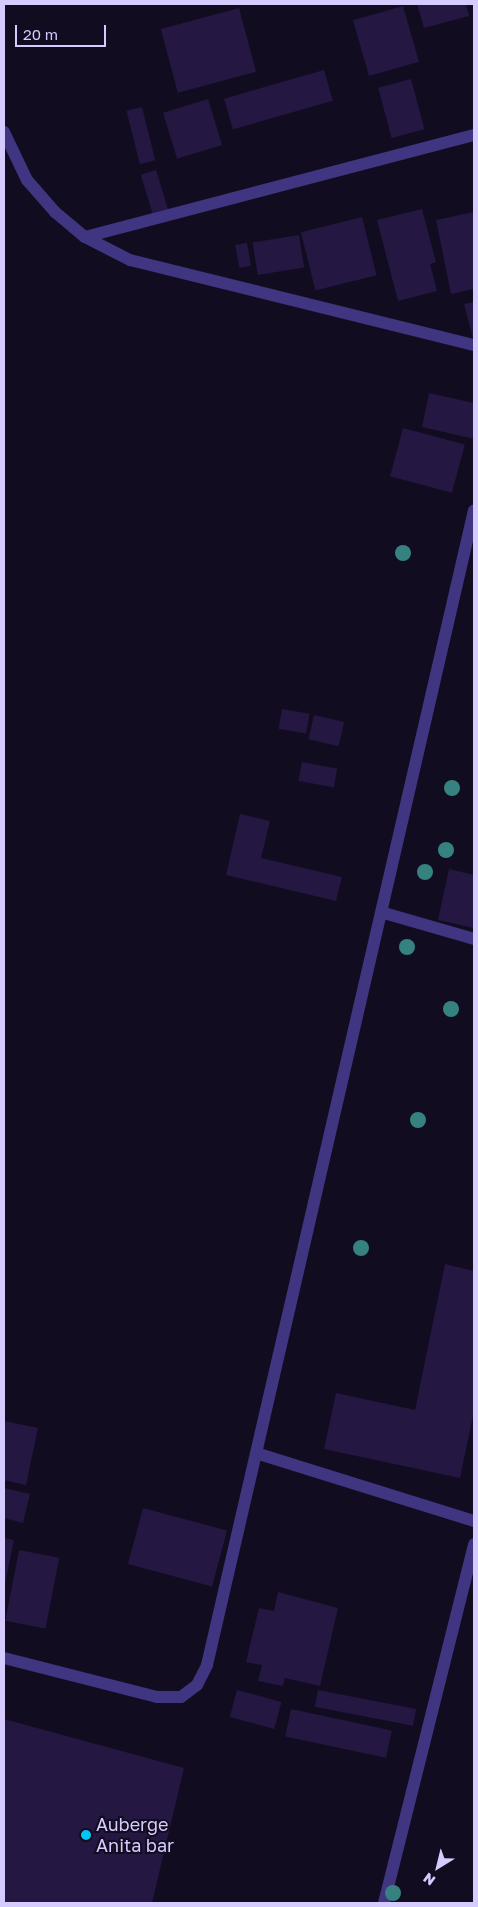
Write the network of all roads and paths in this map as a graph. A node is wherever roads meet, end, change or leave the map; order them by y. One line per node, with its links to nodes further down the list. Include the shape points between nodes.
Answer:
1 (4, 132): 3 (street, via 27,180 55,212)
2 (474, 135): 3 (street)
3 (85, 236): 4 (street, via 130,260)
4 (474, 345)
5 (474, 510): 6 (street)
6 (384, 913): 7 (street); 8 (street)
7 (474, 939)
8 (259, 1454): 9 (street); 11 (street, via 207,1665 197,1685 181,1697 157,1697)
9 (474, 1522)
10 (474, 1544): 12 (street)
11 (4, 1658)
12 (384, 1903)

